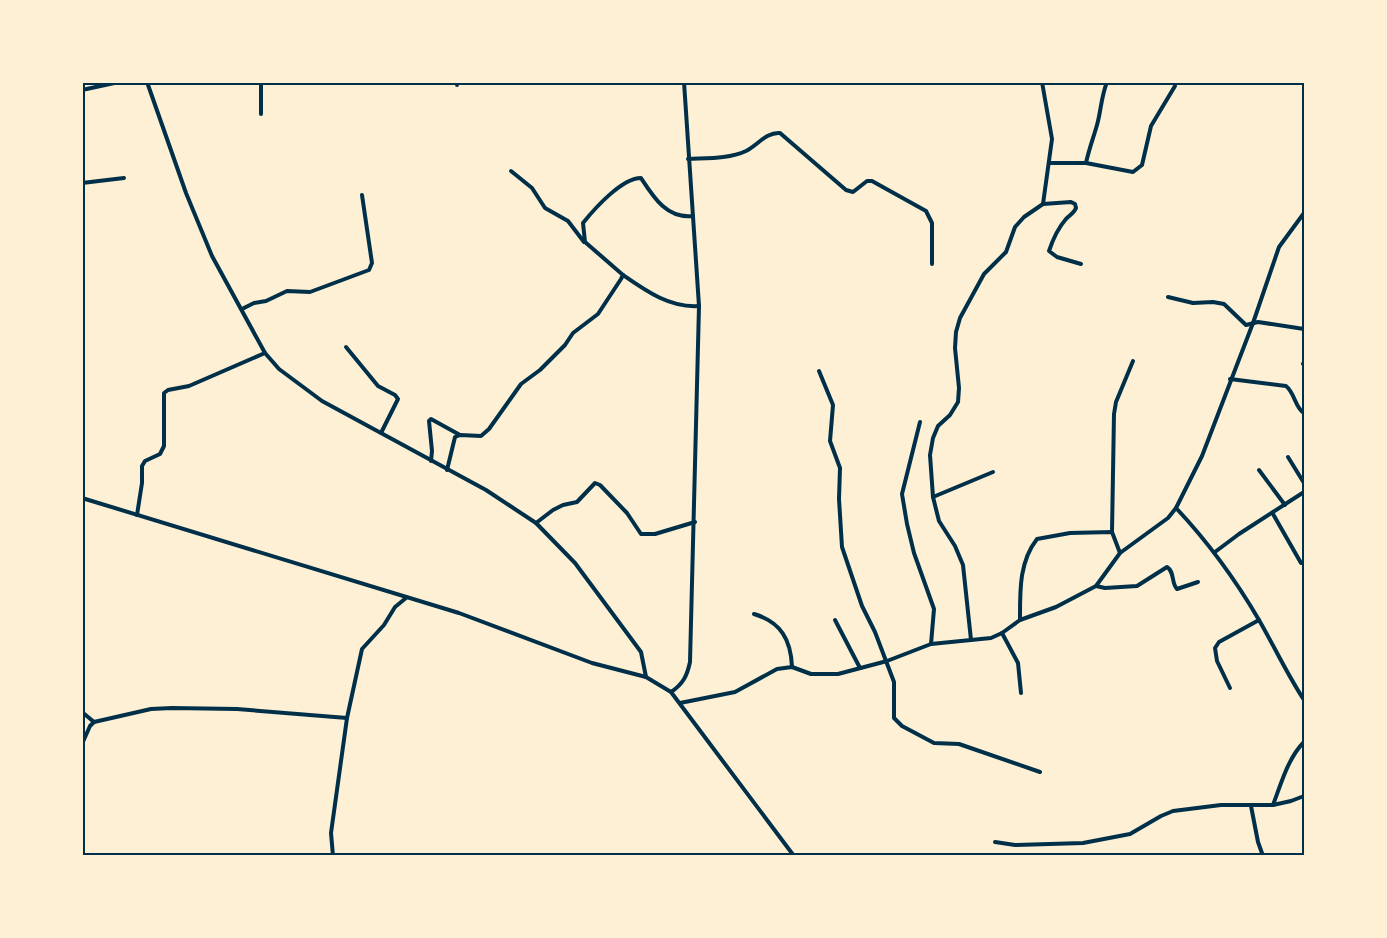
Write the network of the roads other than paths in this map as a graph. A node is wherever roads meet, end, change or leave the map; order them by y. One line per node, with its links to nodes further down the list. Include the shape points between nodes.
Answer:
1 (119, 82): 8 (street)
2 (147, 82): 26 (street, via 196,219)
3 (261, 82): 9 (street)
4 (684, 82): 10 (street)
5 (1042, 82): 11 (street, via 1052,139)
6 (1107, 82): 12 (street)
7 (1175, 86): 12 (street, via 1151,126 1138,169 1133,172)
8 (82, 90)
9 (261, 114)
10 (688, 159): 19 (street); 21 (street, via 730,156 780,133 846,190 853,192 872,181 924,209 932,223)
11 (1050, 163): 12 (street); 17 (street)
12 (1086, 163)
13 (511, 171): 20 (street, via 532,188 545,208 568,221)
14 (124, 178): 15 (street)
15 (82, 183)
16 (362, 195): 26 (street, via 372,263 369,270 310,292 287,291)
17 (1043, 204): 22 (street, via 1075,204 1049,251); 45 (street, via 1015,227 1005,252 984,274 960,318 955,348 958,402 933,438)
18 (1305, 213): 27 (street, via 1279,247)
19 (693, 216): 20 (street, via 672,213 641,178 634,178 583,223); 25 (street)
20 (585, 242): 23 (street)
21 (932, 264)
22 (1081, 264)
23 (623, 275): 25 (street, via 652,295); 37 (street, via 598,314 521,384 489,429 481,436)
24 (1168, 297): 27 (street, via 1224,304 1246,325)
25 (699, 306): 51 (street)
26 (242, 309): 30 (street)
27 (1253, 324): 28 (street); 33 (street)
28 (1305, 328)
29 (346, 347): 36 (street, via 378,386 398,399)
30 (265, 353): 36 (street, via 279,369 322,401); 50 (street, via 189,387 164,393 164,446 160,454 142,466)
31 (1133, 361): 53 (street, via 1114,414)
32 (819, 371): 67 (street, via 833,405 830,441 840,468 842,547)
33 (1230, 379): 34 (street, via 1286,386); 48 (street, via 1202,456)
34 (1305, 413)
35 (920, 422): 66 (street, via 902,494 914,554 934,609)
36 (381, 433): 39 (street)
37 (460, 435): 39 (street, via 431,419); 40 (street, via 453,440)
38 (1288, 457): 43 (street)
39 (431, 461): 40 (street)
40 (447, 470): 52 (street)
41 (1259, 470): 47 (street)
42 (993, 472): 45 (street)
43 (1305, 483)
44 (1305, 492): 47 (street)
45 (933, 497): 65 (street, via 939,521 963,565)
46 (82, 498): 50 (street)
47 (1285, 505): 49 (street)
48 (1176, 508): 54 (street); 55 (street)
49 (1273, 514): 54 (street); 56 (street)
50 (137, 515): 59 (street)
51 (695, 522): 52 (street, via 655,534 641,534 620,505 596,483 577,502 563,505); 72 (street, via 690,662 687,676)
52 (536, 523): 70 (street, via 575,563 635,643)
53 (1112, 532): 55 (street); 62 (street, via 1037,539 1021,577)
54 (1215, 552): 63 (street)
55 (1120, 553): 58 (street)
56 (1301, 563)
57 (1198, 582): 58 (street, via 1177,589 1167,567 1137,586)
58 (1096, 586): 62 (street)
59 (406, 597): 70 (street, via 592,663); 77 (street, via 363,649)
60 (754, 614): 68 (street, via 767,618 781,630 788,642)
61 (835, 620): 69 (street)
62 (1020, 620): 64 (street)
63 (1259, 620): 71 (street, via 1215,648 1217,662); 74 (street)
64 (1002, 633): 65 (street); 73 (street, via 1018,663)
65 (971, 640): 66 (street)
66 (931, 644): 67 (street)
67 (886, 661): 69 (street); 81 (street, via 895,687 894,718 902,726 934,743 959,744)
68 (792, 667): 69 (street, via 811,674 838,674); 75 (street, via 777,669 735,692)
69 (860, 668)
70 (646, 676): 72 (street)
71 (1230, 688)
72 (671, 692): 75 (street)
73 (1021, 693)
74 (1305, 700)
75 (680, 703): 87 (street)
76 (82, 712): 78 (street)
77 (347, 718): 78 (street, via 172,708); 86 (street, via 331,832)
78 (94, 722): 80 (street)
79 (1305, 742): 83 (street, via 1295,753)
80 (82, 744)
81 (1040, 771)
82 (1305, 796): 83 (street)
83 (1273, 805): 84 (street)
84 (1251, 806): 85 (street, via 1173,811 1130,834 1083,843); 88 (street)
85 (995, 842)
86 (333, 855)
87 (794, 855)
88 (1263, 855)

